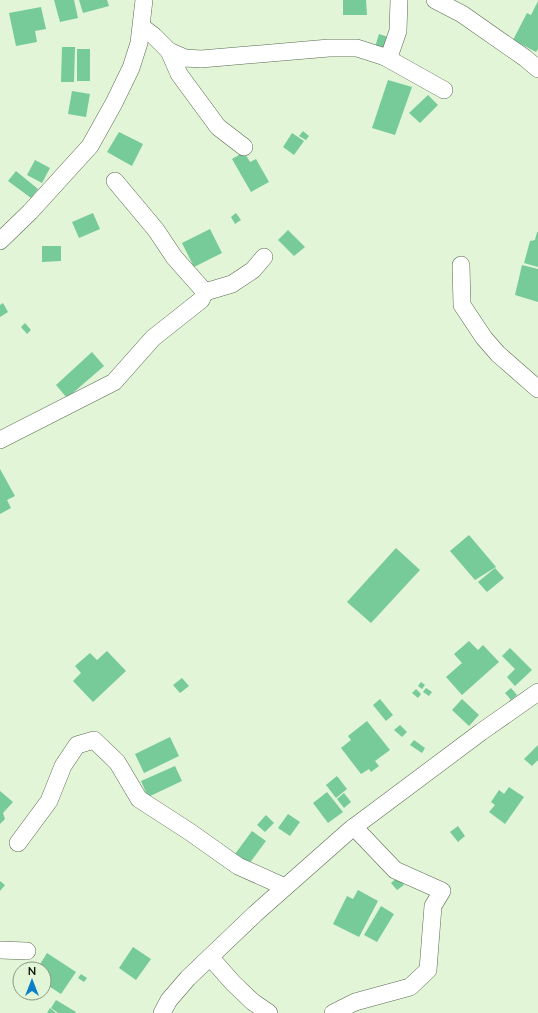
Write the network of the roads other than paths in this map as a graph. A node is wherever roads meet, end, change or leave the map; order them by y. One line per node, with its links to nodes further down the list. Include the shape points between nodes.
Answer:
1 (144, 0): 4 (street)
2 (399, 0): 6 (street, via 398,31 390,54)
3 (435, 0): 7 (street, via 462,14)
4 (142, 27): 5 (street); 11 (street, via 131,68 90,146)
5 (169, 51): 6 (street, via 185,58 201,59 357,48); 9 (street, via 179,74 218,127)
6 (385, 57): 8 (street)
7 (538, 69)
8 (444, 90)
9 (244, 147)
10 (115, 181): 14 (street, via 156,230 174,257)
11 (0, 241)
12 (264, 257): 14 (street, via 253,270 232,284)
13 (461, 265): 15 (street, via 462,305 498,354)
14 (206, 292): 16 (street, via 201,300 153,338 114,382)
15 (538, 389)
16 (0, 440)
17 (538, 692): 18 (street)
18 (354, 827): 20 (street); 26 (street, via 396,870 442,891 433,906 428,970 410,987 355,1002)
19 (18, 843): 20 (street, via 49,801 63,766 76,745 94,740 117,762 139,799 238,866)
20 (286, 887): 23 (street)
21 (0, 950): 22 (street)
22 (27, 951)
23 (210, 957): 24 (street, via 174,994); 25 (street, via 233,984)
24 (162, 1013)
25 (269, 1013)
26 (333, 1013)

